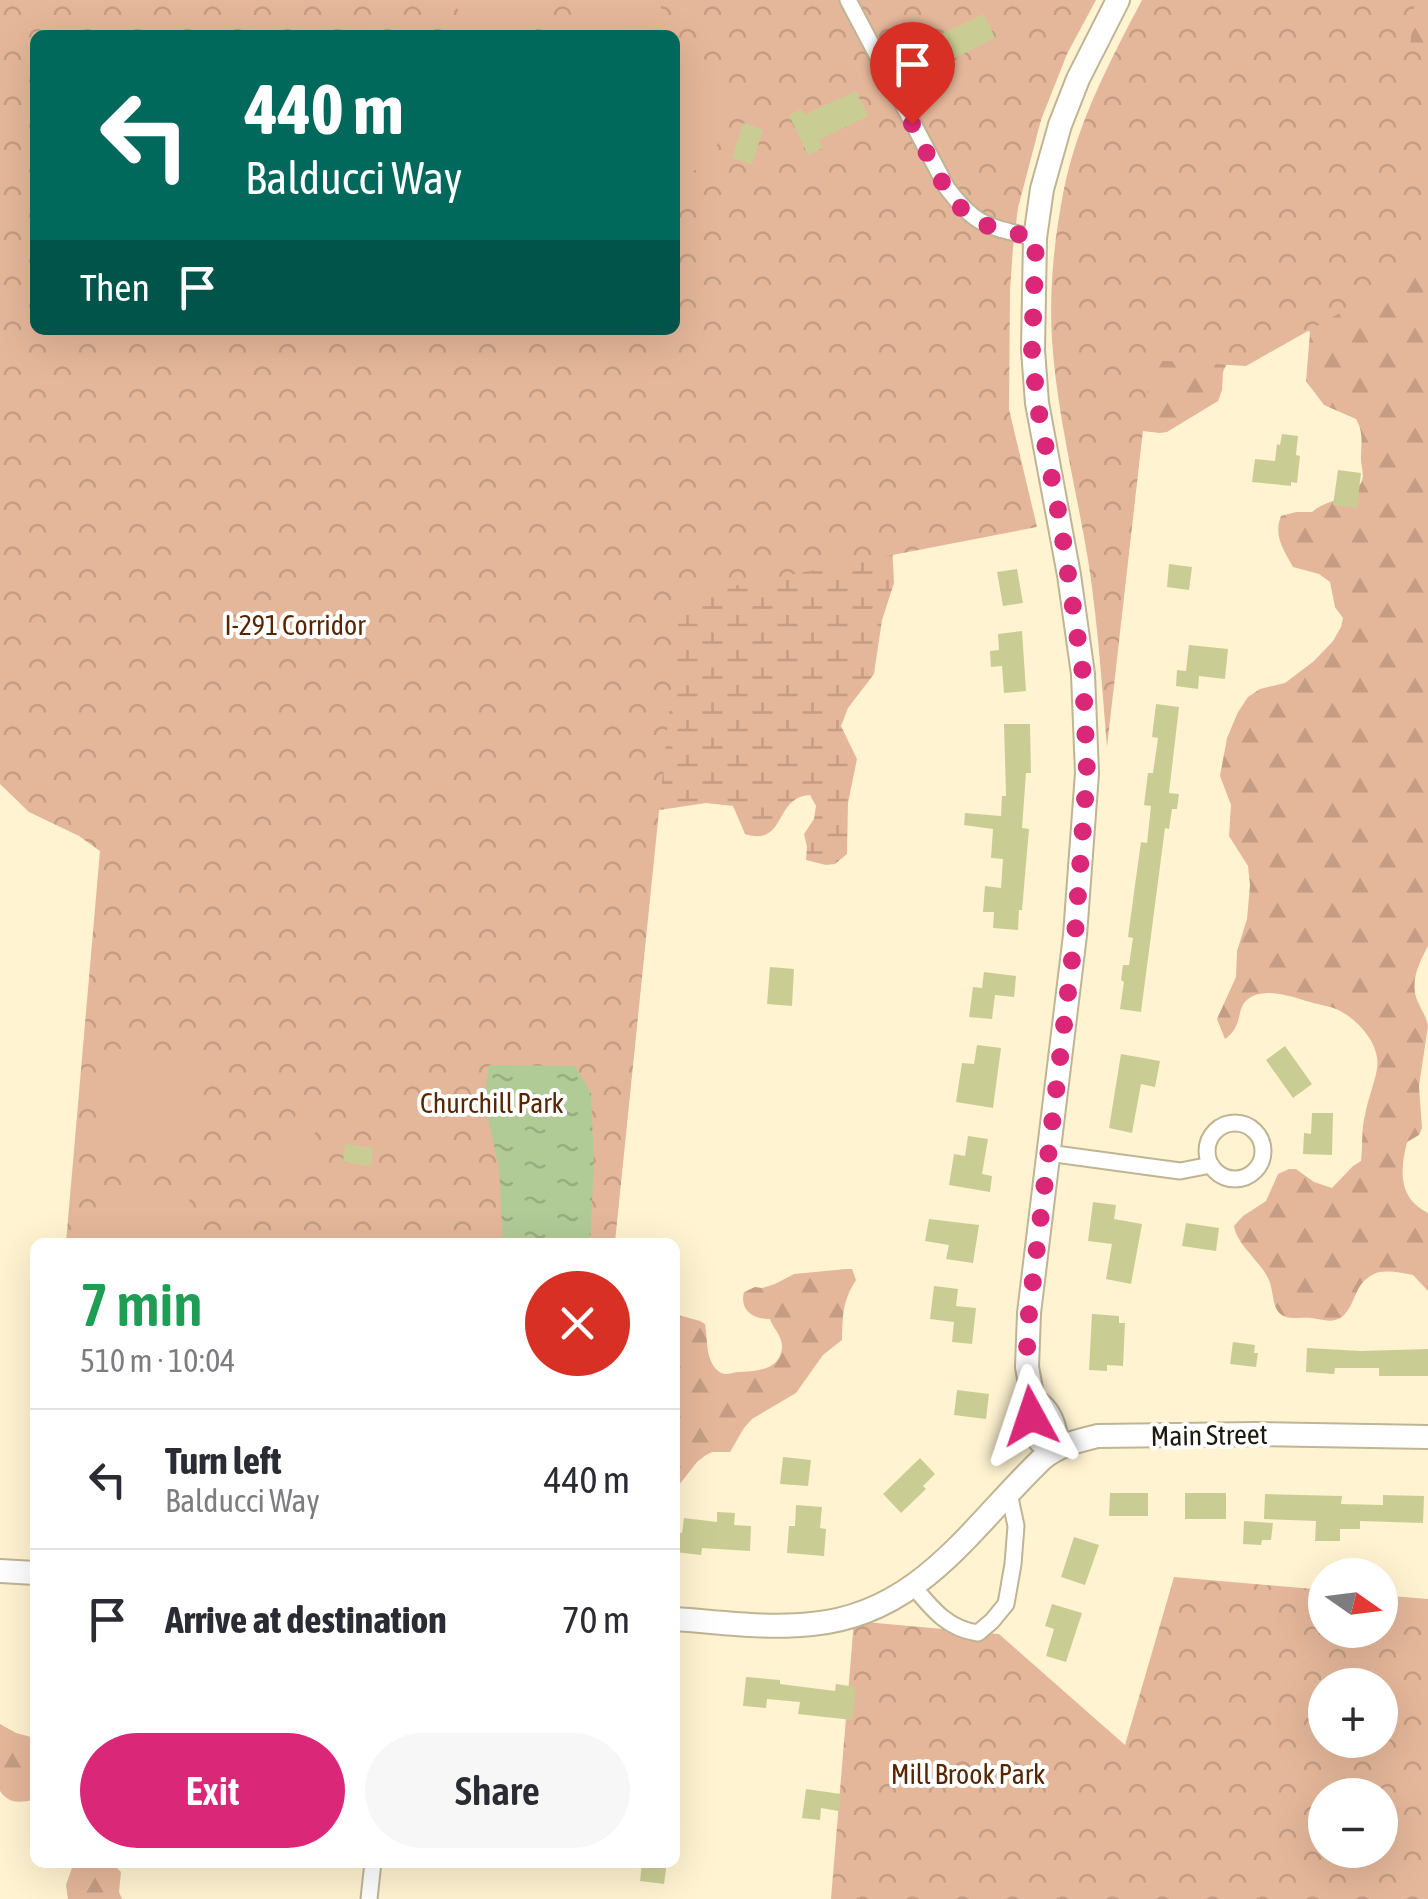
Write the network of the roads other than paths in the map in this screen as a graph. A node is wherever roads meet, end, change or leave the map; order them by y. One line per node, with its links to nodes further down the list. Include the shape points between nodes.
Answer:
1 (848, 0): 3 (street, via 962,209 983,224)
2 (1118, 0): 3 (main road, via 1060,125)
3 (1036, 238): 4 (main road, via 1037,403 1083,674 1087,773)
4 (1048, 1153): 5 (street, via 1180,1171); 7 (main road, via 1026,1367 1032,1400 1047,1410 1056,1435)
5 (1211, 1165)
6 (1428, 1436): 7 (main road, Main Street, via 1098,1436)
7 (1052, 1450): 8 (main road, Main Street)
8 (1009, 1493): 11 (main road, Main Street); 11 (street, via 1016,1526 1013,1564 1006,1604 992,1621 978,1632 963,1630)
9 (0, 1572): 10 (main road)
10 (30, 1574)
11 (914, 1587): 12 (main road, Main Street, via 862,1613 815,1624)
12 (680, 1619)
13 (373, 1868): 14 (street)
14 (369, 1899)

